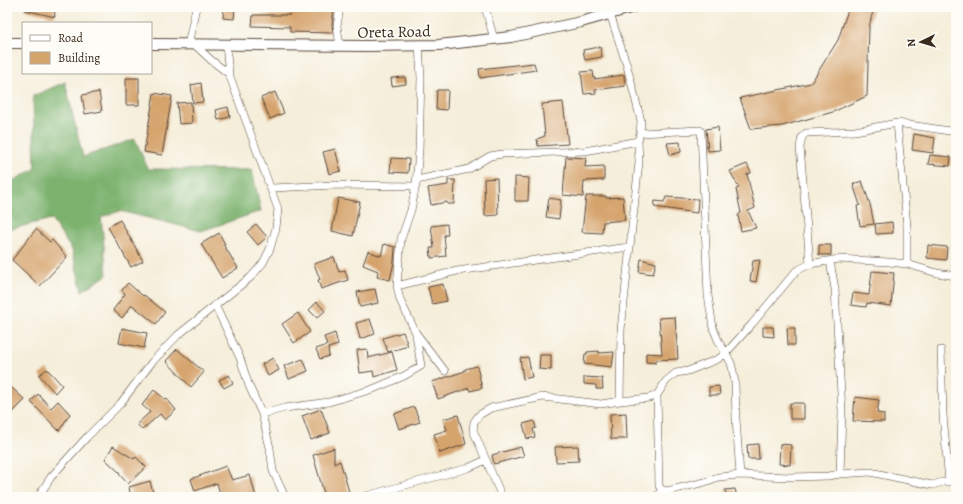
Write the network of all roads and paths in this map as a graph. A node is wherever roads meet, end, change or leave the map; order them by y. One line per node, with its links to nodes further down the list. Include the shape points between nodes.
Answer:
1 (196, 7): 10 (street)
2 (340, 7): 13 (street)
3 (485, 7): 6 (street)
4 (634, 7): 5 (street, Oreta Road)
5 (610, 14): 6 (street, Oreta Road, via 550,29); 17 (street, via 627,66 640,121)
6 (494, 39): 12 (street, Oreta Road)
7 (7, 43): 8 (street)
8 (22, 43)
9 (152, 44): 10 (street, Oreta Road)
10 (192, 45): 11 (street, Oreta Road); 14 (street)
11 (226, 45): 13 (street, Oreta Road); 14 (street)
12 (419, 45): 13 (street, Oreta Road); 19 (street, via 421,78)
13 (340, 46)
14 (229, 74): 20 (street)
15 (897, 123): 16 (street); 23 (street, via 855,131 806,134 802,137 800,147); 24 (street, via 907,226)
16 (956, 132)
17 (640, 133): 18 (street); 30 (street, via 701,131 708,295 713,328)
18 (638, 141): 19 (street, via 584,151 490,156 469,169); 21 (street, via 639,162)
19 (416, 183): 20 (street); 26 (street, via 411,210 401,239)
20 (272, 188): 27 (street, via 278,209 270,249 263,263 251,276)
21 (630, 247): 26 (street, via 458,271); 33 (street, via 621,330)
22 (830, 261): 23 (street); 24 (street, via 840,258); 36 (street, via 835,289 842,412)
23 (810, 264): 30 (street, via 796,271)
24 (907, 264): 25 (street)
25 (956, 276)
26 (397, 286): 28 (street, via 400,300)
27 (215, 305): 34 (street); 40 (street, via 152,362 120,404 87,437)
28 (416, 333): 31 (street); 34 (street, via 421,366 404,376 373,389 328,402)
29 (941, 350): 38 (street, via 943,415)
30 (725, 354): 32 (street, via 688,371 676,373 666,381); 37 (street, via 731,363 735,383)
31 (445, 371)
32 (657, 395): 33 (street); 39 (street, via 659,486)
33 (620, 401): 35 (street, via 601,404 543,397 491,408 479,415 474,422 473,430)
34 (262, 414): 41 (street, via 273,471)
35 (486, 460): 42 (street, via 468,468); 43 (street)
36 (840, 474): 37 (street, via 791,477); 38 (street, via 870,472 932,485)
37 (740, 475): 39 (street, via 718,477 698,484)
38 (952, 482)
39 (662, 490): 44 (street)
40 (38, 497)
41 (285, 497)
42 (362, 497)
43 (502, 497)
44 (656, 497)

